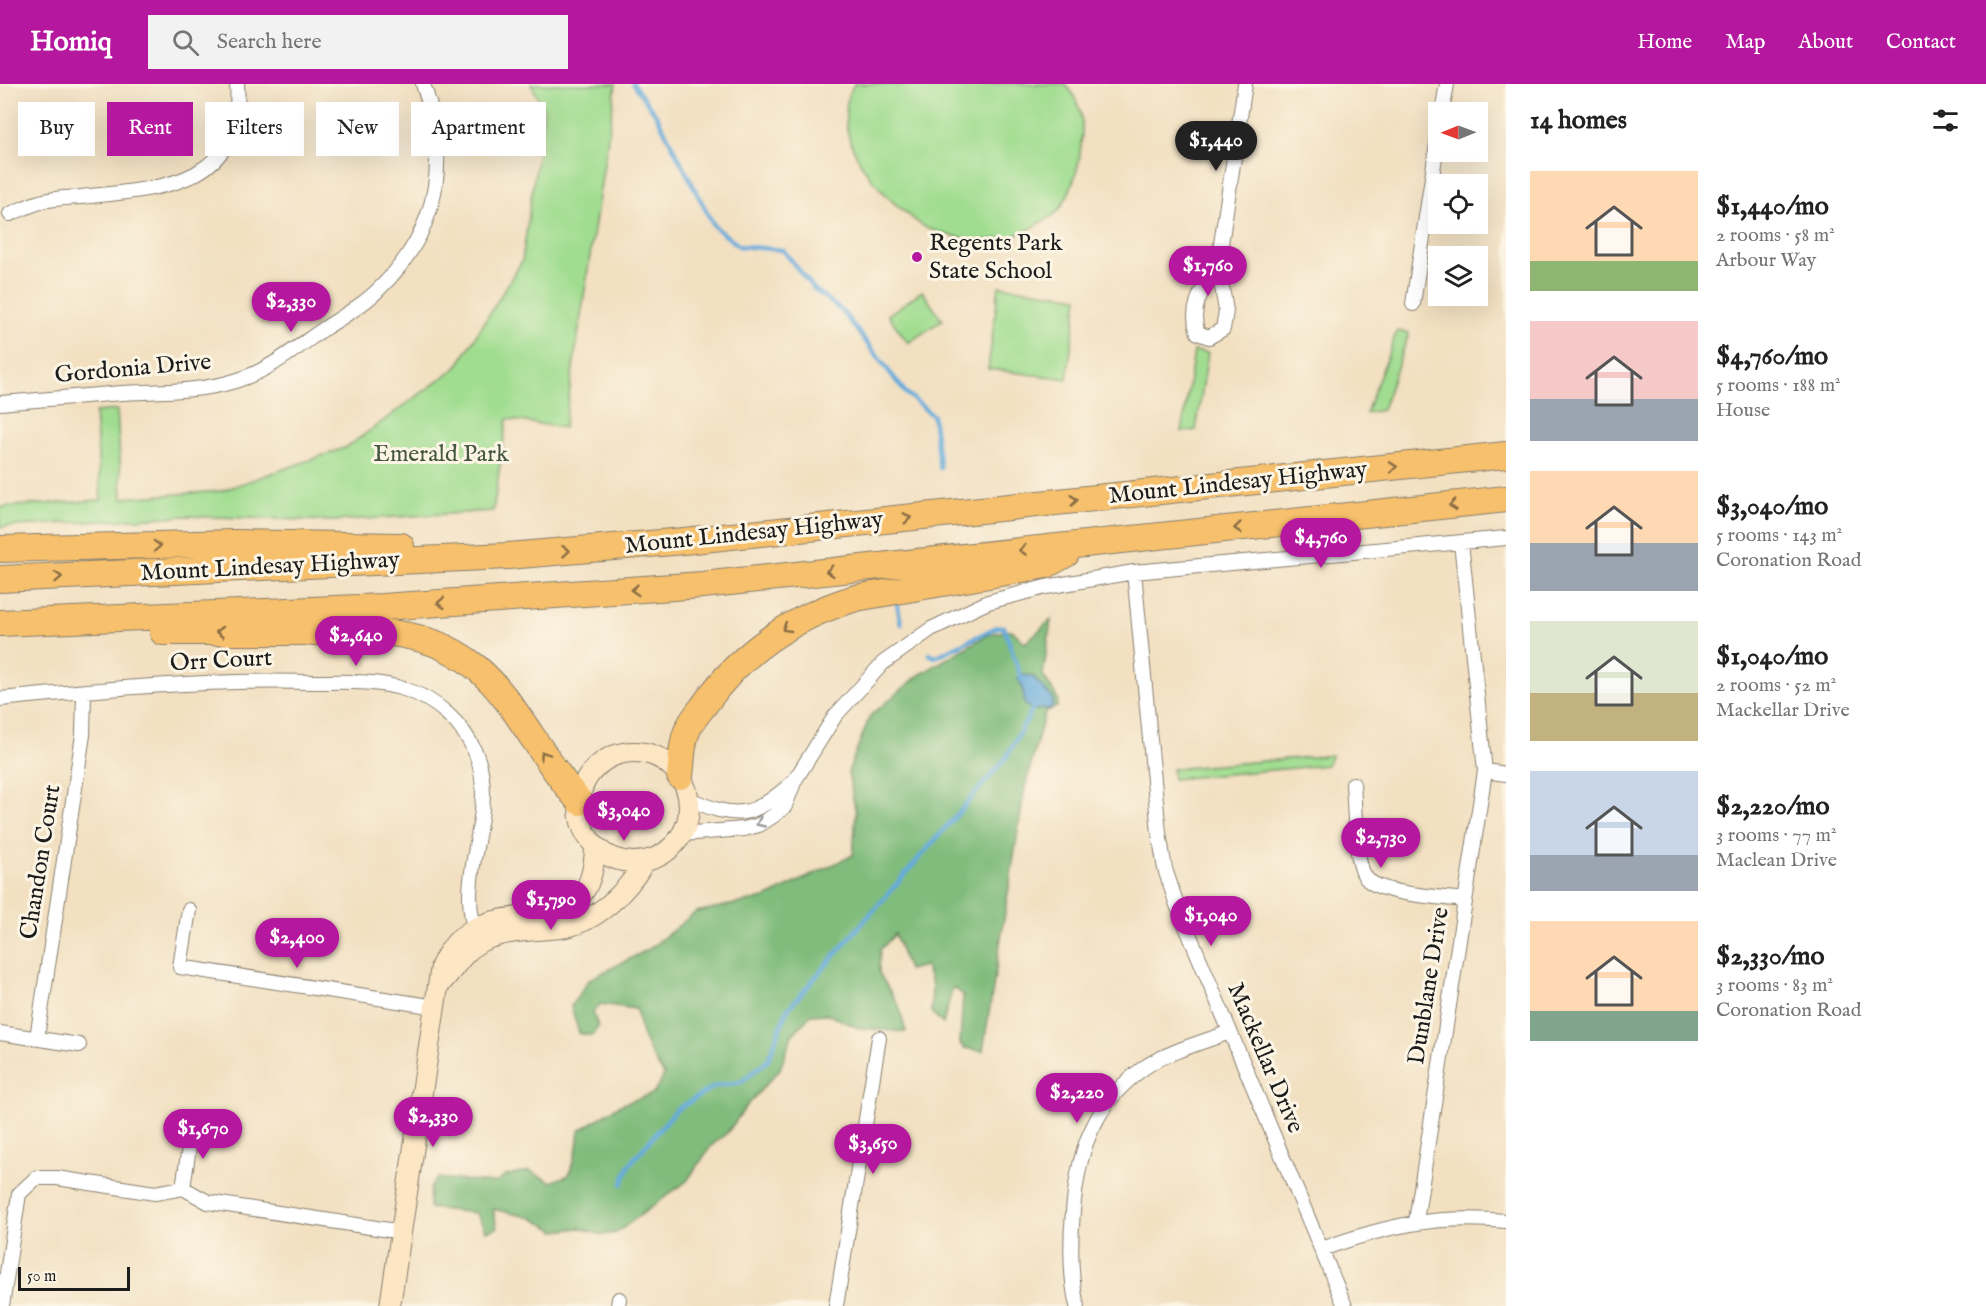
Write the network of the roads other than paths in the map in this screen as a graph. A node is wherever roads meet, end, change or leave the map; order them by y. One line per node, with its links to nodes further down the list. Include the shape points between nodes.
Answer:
1 (237, 84): 7 (street, via 235,126 223,151 202,171 180,182 151,189 41,201)
2 (423, 84): 10 (street, Gordonia Drive, via 436,135 439,167 433,202 421,235 375,293 271,366 236,381 193,389)
3 (1245, 84): 8 (street)
4 (1447, 84): 5 (street)
5 (1444, 102)
6 (1434, 162): 9 (street)
7 (10, 214)
8 (1218, 264)
9 (1413, 304)
10 (0, 403)
11 (1506, 455): 17 (highway, Mount Lindesay Highway, one-way to 11)
12 (1506, 499): 15 (highway, Mount Lindesay Highway, one-way to 15)
13 (1506, 538): 14 (street)
14 (1461, 542): 18 (street); 24 (street, Dunblane Drive)
15 (1082, 544): 20 (highway, Mount Lindesay Highway, one-way to 20, via 702,585 570,595); 28 (highway, one-way to 28, via 1046,565 856,598 829,606 783,630 745,658 698,712 684,741)
16 (0, 549): 17 (highway, one-way to 17, via 234,543 464,546)
17 (508, 556): 19 (highway, Mount Lindesay Highway, one-way to 17)
18 (1134, 572): 26 (street, via 1012,595 931,629 883,663 860,687 835,716); 37 (street, Mackellar Drive, via 1165,869)
19 (0, 579)
20 (69, 619): 21 (highway, Mount Lindesay Highway); 29 (highway, one-way to 20, via 496,684 470,662 428,641 372,632 121,632)
21 (0, 622)
22 (84, 693): 23 (street, Orr Court); 35 (street, Orr Court, via 263,680 403,688 437,704 466,736 481,773 481,814 469,902); 39 (street, Chandon Court, via 83,735)
23 (0, 699)
24 (1485, 771): 25 (street); 33 (street, Dunblane Drive)
25 (1506, 774)
26 (795, 780): 28 (street, via 766,805 750,811 720,812); 30 (street, one-way to 30, via 785,806 759,825)
27 (1353, 784): 33 (street, via 1360,866 1366,879 1380,888)
28 (685, 788): 29 (street, via 670,765 658,757 628,752 614,755 590,774); 30 (street, via 688,817)
29 (580, 802): 31 (street, via 580,818)
30 (682, 834): 32 (street, via 673,847)
31 (595, 846): 32 (street, via 618,860); 35 (street, via 590,883 570,907 493,920)
32 (645, 861): 35 (street, via 636,877 584,922)
33 (1465, 900): 44 (street, Dunblane Drive)
34 (189, 910): 36 (street, via 180,967)
35 (477, 935): 36 (street, via 440,984)
36 (436, 1007): 46 (street)
37 (1230, 1032): 47 (street, Mackellar Drive); 51 (street, via 1146,1066 1112,1096 1093,1126 1080,1168 1071,1235)
38 (0, 1033): 39 (street)
39 (37, 1038): 41 (street)
40 (879, 1038): 50 (street)
41 (79, 1045)
42 (192, 1127): 43 (street)
43 (183, 1188): 46 (street, via 208,1202); 48 (street, via 155,1193 36,1178 19,1194)
44 (1416, 1221): 45 (street, via 1467,1217); 47 (street)
45 (1506, 1221)
46 (402, 1232): 49 (street)
47 (1322, 1249): 52 (street, Mackellar Drive)
48 (2, 1306)
49 (390, 1306)
50 (836, 1306)
51 (1077, 1306)
52 (1345, 1306)

